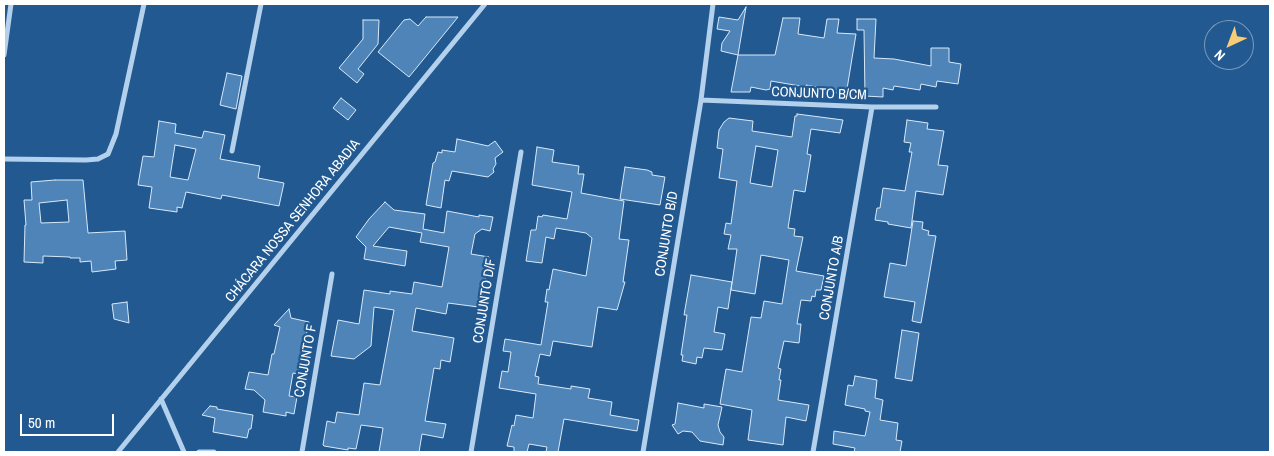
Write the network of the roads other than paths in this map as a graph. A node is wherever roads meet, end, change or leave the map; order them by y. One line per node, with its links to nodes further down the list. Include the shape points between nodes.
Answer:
1 (11, 4): 6 (street)
2 (144, 4): 12 (street, via 116,134 108,154 86,160)
3 (261, 4): 10 (street)
4 (485, 4): 14 (street, CHÁCARA NOSSA SENHORA ABADIA)
5 (713, 4): 7 (street, CONJUNTO B/D)
6 (4, 55)
7 (701, 100): 8 (street, CONJUNTO B/CM); 21 (street, CONJUNTO B/D)
8 (872, 107): 9 (street, CONJUNTO B/CM); 22 (street, CONJUNTO A/B)
9 (936, 108)
10 (232, 151)
11 (521, 152): 20 (street, CONJUNTO D/F)
12 (4, 159)
13 (332, 274): 19 (street, CONJUNTO F)
14 (162, 399): 15 (street, CHÁCARA NOSSA SENHORA ABADIA); 16 (street)
15 (118, 452)
16 (184, 452)
17 (199, 452): 18 (street)
18 (214, 452)
19 (302, 452)
20 (471, 452)
21 (643, 452)
22 (814, 452)

